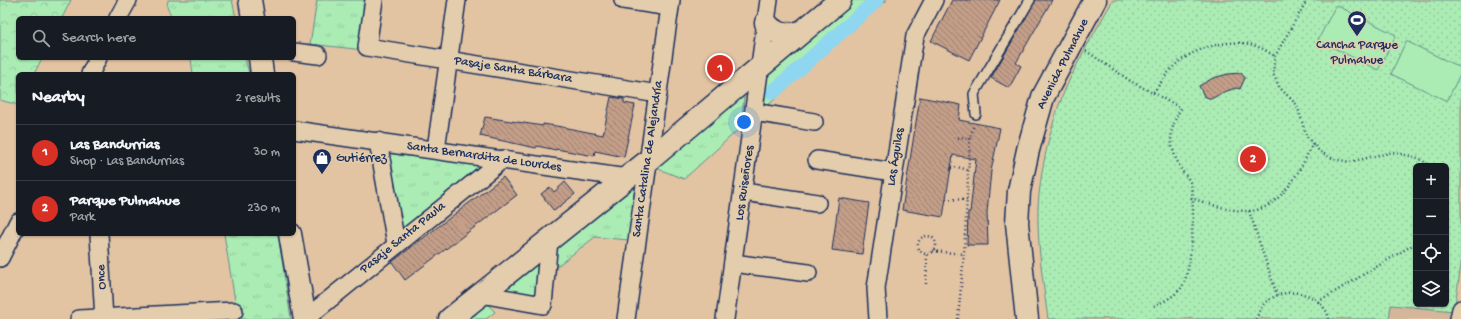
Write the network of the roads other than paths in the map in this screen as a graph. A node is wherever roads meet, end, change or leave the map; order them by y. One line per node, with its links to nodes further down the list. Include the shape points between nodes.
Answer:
1 (128, 0): 12 (street)
2 (250, 0): 13 (street)
3 (374, 0): 19 (street, Pasaje Santa Bárbara, via 367,47)
4 (456, 0): 19 (street)
5 (623, 0): 11 (street)
6 (769, 0): 14 (street, Los Ruiseñores)
7 (840, 0): 15 (street)
8 (934, 0): 32 (street, Las Águilas, via 915,36)
9 (1030, 0): 24 (lane, via 974,94)
10 (1095, 0): 54 (street, Avenida Pulmahue, via 1043,97 1019,191 1018,241)
11 (671, 4): 22 (street, Santa Catalina de Alejandría)
12 (119, 16)
13 (253, 16)
14 (766, 23): 15 (street, via 784,35); 20 (street, Los Ruiseñores)
15 (803, 31): 20 (street)
16 (296, 52): 17 (street)
17 (318, 55)
18 (260, 60): 21 (street)
19 (448, 60): 22 (street, Pasaje Santa Bárbara); 28 (street)
20 (759, 68): 23 (street, Los Ruiseñores); 31 (street)
21 (262, 72)
22 (658, 94): 31 (street, Santa Catalina de Alejandría)
23 (754, 112): 25 (street); 34 (street, Los Ruiseñores)
24 (976, 114)
25 (814, 122)
26 (296, 130): 27 (street, Santa Bernardita de Lourdes)
27 (378, 141): 28 (street, Santa Bernardita de Lourdes); 40 (street)
28 (436, 149): 29 (street, Santa Bernardita de Lourdes)
29 (503, 159): 33 (street, Santa Bernardita de Lourdes); 40 (street, Pasaje Santa Paula)
30 (817, 160): 32 (street)
31 (648, 161): 33 (street); 51 (street, Santa Catalina de Alejandría)
32 (893, 172): 53 (street, Las Águilas, via 876,288)
33 (627, 178): 39 (street)
34 (744, 192): 35 (street); 42 (street, Los Ruiseñores)
35 (817, 203)
36 (16, 228): 41 (street)
37 (100, 236): 47 (street, Once)
38 (290, 236): 49 (street)
39 (549, 240): 44 (street); 44 (street, via 543,305)
40 (396, 244): 49 (street, Pasaje Santa Paula)
41 (0, 258)
42 (733, 262): 43 (street); 52 (street, Los Ruiseñores)
43 (808, 273)
44 (481, 294): 50 (street)
45 (1461, 309): 55 (street)
46 (234, 311): 47 (street)
47 (104, 318): 48 (street)
48 (79, 319)
49 (305, 319)
50 (450, 319)
51 (626, 319)
52 (725, 319)
53 (878, 319)
54 (1027, 319)
55 (1459, 319)

